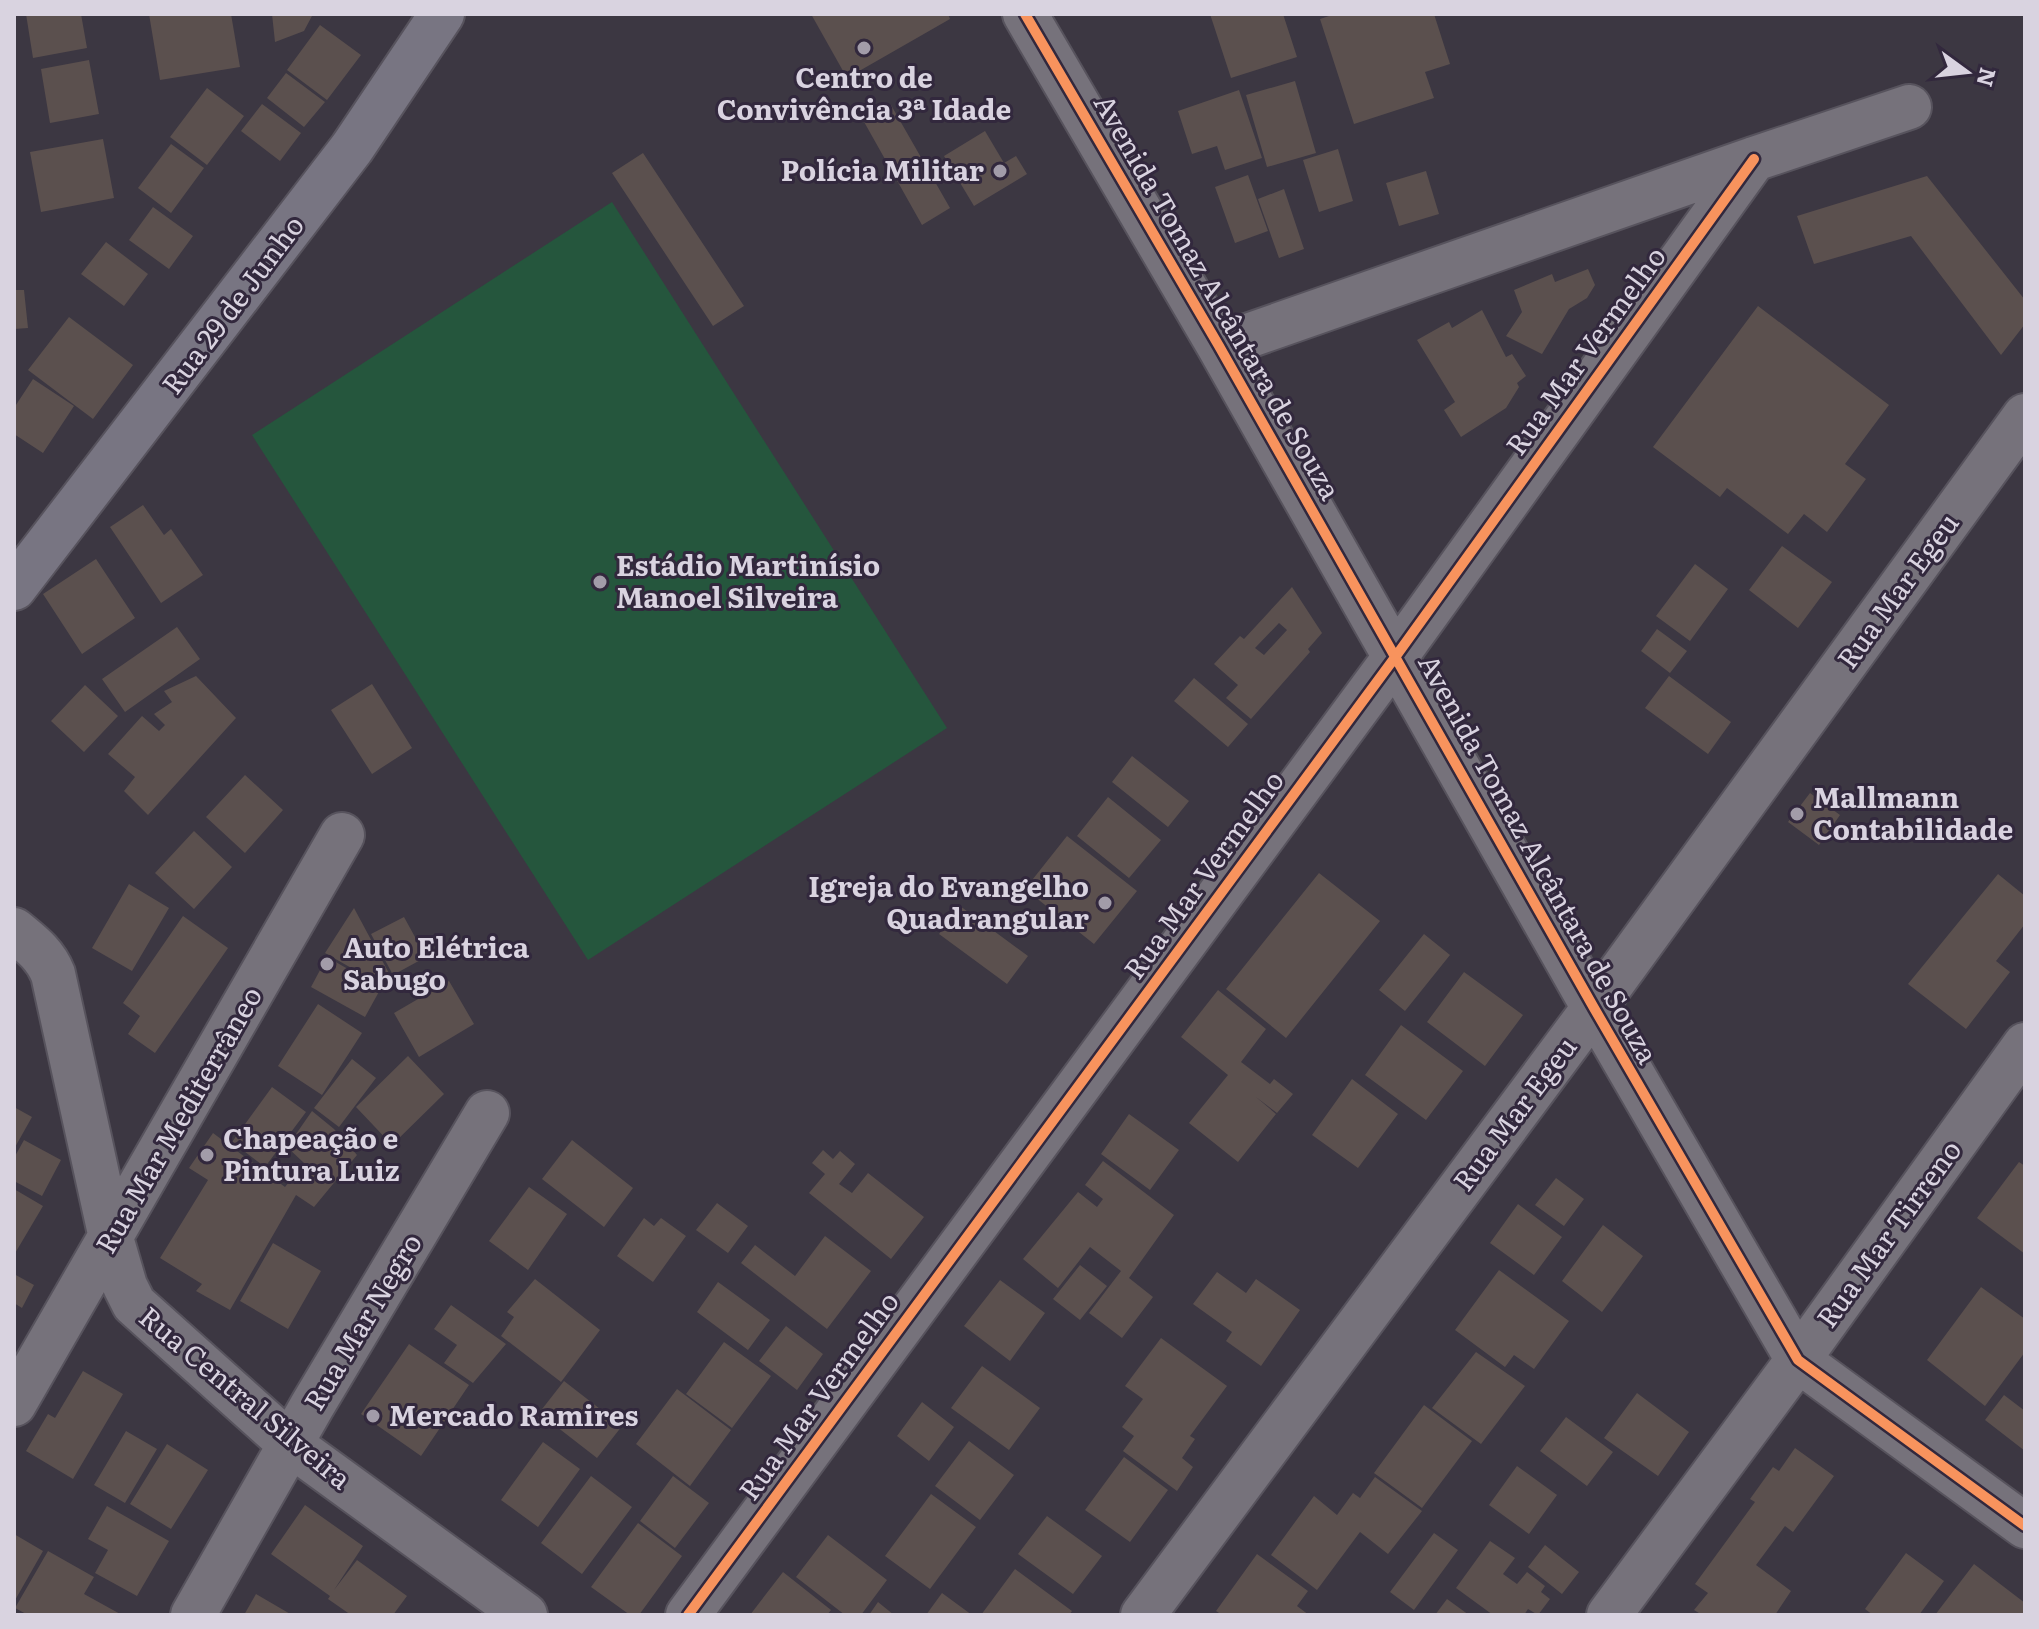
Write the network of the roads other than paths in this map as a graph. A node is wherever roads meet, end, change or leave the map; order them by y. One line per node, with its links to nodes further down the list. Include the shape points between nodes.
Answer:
1 (442, 14): 7 (street, Rua 29 de Junho, via 352,148)
2 (1025, 14): 5 (street, Avenida Tomaz Alcântara de Souza)
3 (1909, 107): 4 (street)
4 (1754, 159): 5 (street); 8 (street, Rua Mar Vermelho)
5 (1219, 346): 8 (street, Avenida Tomaz Alcântara de Souza)
6 (2025, 416): 11 (street, Rua Mar Egeu)
7 (14, 588)
8 (1396, 656): 11 (street, Avenida Tomaz Alcântara de Souza); 21 (street, Rua Mar Vermelho)
9 (342, 835): 14 (street, Rua Mar Mediterrâneo)
10 (14, 930): 14 (street, Rua Central Silveira, via 38,949 53,974)
11 (1594, 1008): 15 (street, Avenida Tomaz Alcântara de Souza); 22 (street, Rua Mar Egeu)
12 (2025, 1045): 15 (street, Rua Mar Tirreno)
13 (487, 1113): 17 (street, Rua Mar Negro)
14 (111, 1238): 16 (street, Rua Mar Mediterrâneo); 17 (street, Rua Central Silveira, via 134,1304)
15 (1798, 1360): 18 (street, Avenida Tomaz Alcântara de Souza); 23 (street, Rua Mar Tirreno)
16 (14, 1404)
17 (290, 1444): 19 (street, Rua Mar Negro); 20 (street, Rua Central Silveira)
18 (2025, 1526)
19 (193, 1615)
20 (525, 1615)
21 (688, 1615)
22 (1143, 1615)
23 (1609, 1615)

